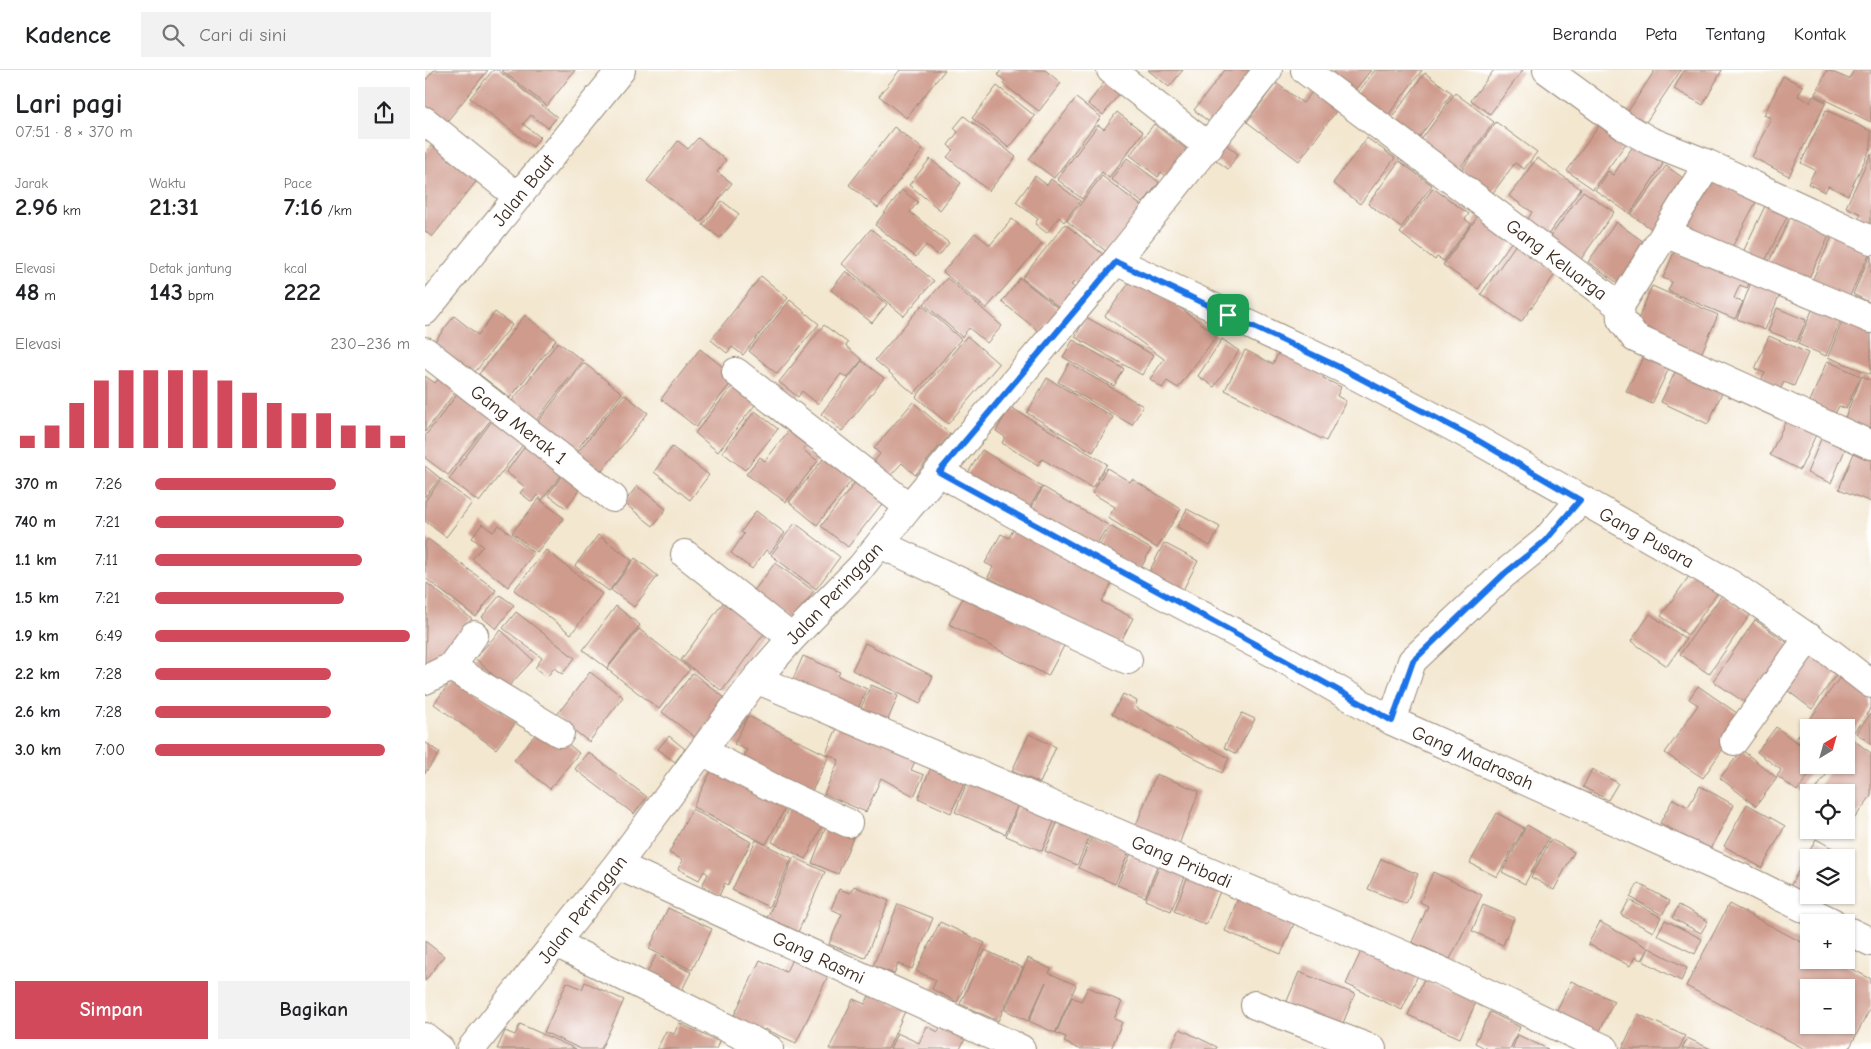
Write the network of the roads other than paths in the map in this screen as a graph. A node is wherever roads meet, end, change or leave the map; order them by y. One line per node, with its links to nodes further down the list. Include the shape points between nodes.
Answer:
1 (1111, 70): 7 (street)
2 (1268, 70): 7 (street, Jalan Peringgan)
3 (1305, 70): 13 (street, Gang Keluarga)
4 (1547, 70): 8 (street, via 1624,126 1650,141)
5 (609, 74): 9 (street, Jalan Baut)
6 (425, 122): 9 (street)
7 (1209, 147): 12 (street, Jalan Peringgan)
8 (1708, 164): 10 (street); 11 (street)
9 (518, 196): 14 (street, Jalan Baut)
10 (1665, 233): 13 (street); 15 (street)
11 (1871, 240)
12 (1116, 262): 19 (street, Jalan Peringgan); 21 (street, Gang Pusara, via 1350,373 1472,437)
13 (1621, 306): 18 (street, Gang Keluarga, via 1621,319 1635,338)
14 (425, 311)
15 (1871, 319)
16 (425, 351): 20 (street, Gang Merak 1)
17 (736, 372): 22 (street)
18 (1871, 445)
19 (939, 472): 22 (street, Jalan Peringgan); 33 (street, Gang Madrasah)
20 (613, 498)
21 (1580, 500): 26 (street, Gang Pusara, via 1733,585); 33 (street, via 1545,541 1504,574 1413,661)
22 (909, 507): 23 (street, Jalan Peringgan)
23 (880, 544): 27 (street, Jalan Peringgan); 28 (street)
24 (685, 554): 27 (street)
25 (474, 635): 29 (street)
26 (1809, 637): 32 (street, Gang Pusara); 35 (street)
27 (791, 638): 30 (street, Jalan Peringgan)
28 (1128, 660)
29 (451, 667): 31 (street); 34 (street)
30 (756, 679): 36 (street, Jalan Peringgan); 50 (street, Gang Pribadi, via 1441,971)
31 (425, 680)
32 (1871, 684)
33 (1392, 721): 39 (street, Gang Madrasah)
34 (561, 733)
35 (1734, 741)
36 (703, 751): 37 (street); 38 (street, Jalan Peringgan)
37 (848, 823)
38 (617, 865): 42 (street, Jalan Peringgan); 48 (street, Gang Rasmi)
39 (1815, 914)
40 (1855, 934): 41 (street)
41 (1871, 942)
42 (556, 943): 46 (street, Jalan Peringgan); 47 (street)
43 (1255, 1005): 49 (street)
44 (425, 1037): 45 (street)
45 (440, 1049)
46 (471, 1049)
47 (769, 1049)
48 (1021, 1049)
49 (1372, 1049)
50 (1605, 1049)

